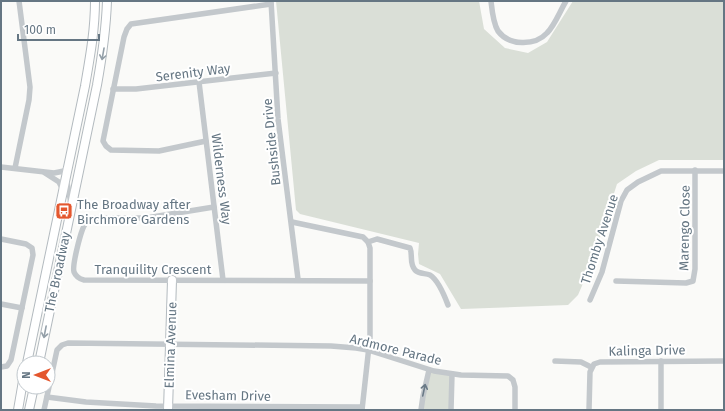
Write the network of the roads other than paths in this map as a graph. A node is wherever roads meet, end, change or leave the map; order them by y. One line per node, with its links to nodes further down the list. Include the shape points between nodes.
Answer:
1 (19, 1): 13 (street, via 30,87)
2 (96, 1): 17 (main road, The Broadway, via 92,47)
3 (107, 1): 10 (main road, The Broadway, one-way to 10, via 104,50)
4 (491, 1): 5 (street, via 493,18 498,30 506,38 519,43 536,41 547,33)
5 (566, 1)
6 (271, 3): 7 (street, Bushside Drive); 9 (street, via 132,24 126,28)
7 (276, 73): 8 (street, Serenity Way); 20 (street, Bushside Drive, via 278,119)
8 (199, 82): 9 (street, Serenity Way); 11 (street, Wilderness Way)
9 (113, 89): 11 (street, via 103,141 111,150 159,151)
10 (91, 111): 17 (main road, The Broadway, via 82,122 70,175); 18 (main road, The Broadway)
11 (206, 141): 19 (street, Wilderness Way)
12 (1, 167): 13 (street)
13 (15, 168): 16 (street)
14 (696, 170): 15 (street, Thomby Avenue); 27 (street, Marengo Close, via 693,281); 28 (street, Thomby Avenue, via 661,171 627,190 620,201 602,272)
15 (724, 171)
16 (45, 173): 17 (street); 17 (street)
17 (63, 181): 18 (street); 34 (main road, The Broadway)
18 (71, 207): 35 (main road, The Broadway, one-way to 35)
19 (214, 207): 23 (street, Tranquility Crescent, via 146,218 94,218 86,222 75,264 74,272 79,278); 24 (street, Wilderness Way)
20 (292, 222): 22 (street, via 363,237); 25 (street, Bushside Drive)
21 (1, 239): 31 (street, via 26,244 32,248 33,255)
22 (368, 242): 26 (street); 30 (street, via 377,239 410,248 415,270 432,277 443,292)
23 (172, 280): 24 (street, Tranquility Crescent); 32 (main road, Elmina Avenue)
24 (223, 280): 25 (street, Tranquility Crescent)
25 (298, 280): 26 (street, Tranquility Crescent)
26 (370, 281): 33 (street)
27 (616, 281)
28 (590, 300)
29 (1, 304): 31 (street)
30 (448, 305)
31 (22, 308): 39 (street, via 11,360 7,366)
32 (171, 344): 33 (street, Ardmore Parade, via 331,346); 45 (street, Ardmore Parade, via 62,345 57,350); 46 (main road, Elmina Avenue)
33 (368, 350): 41 (street, Ardmore Parade); 47 (street)
34 (28, 355)
35 (41, 355)
36 (555, 361): 40 (street, via 581,362)
37 (661, 361): 38 (street, Kalinga Drive); 40 (street, Kalinga Drive, via 600,362); 55 (street)
38 (724, 361)
39 (1, 367)
40 (591, 367): 54 (street, Kalinga Drive)
41 (429, 370): 42 (street, Ardmore Parade); 51 (street, one-way to 41)
42 (452, 374): 52 (street); 53 (street, Ardmore Parade, via 508,376 513,380 515,387)
43 (21, 395): 48 (main road)
44 (32, 395): 49 (main road)
45 (47, 397): 46 (street, Evesham Drive); 50 (street, Ardmore Parade)
46 (168, 408): 47 (street, Evesham Drive)
47 (362, 408)
48 (18, 410)
49 (29, 410)
50 (44, 410)
51 (421, 410)
52 (451, 410)
53 (515, 410)
54 (589, 410)
55 (661, 410)

